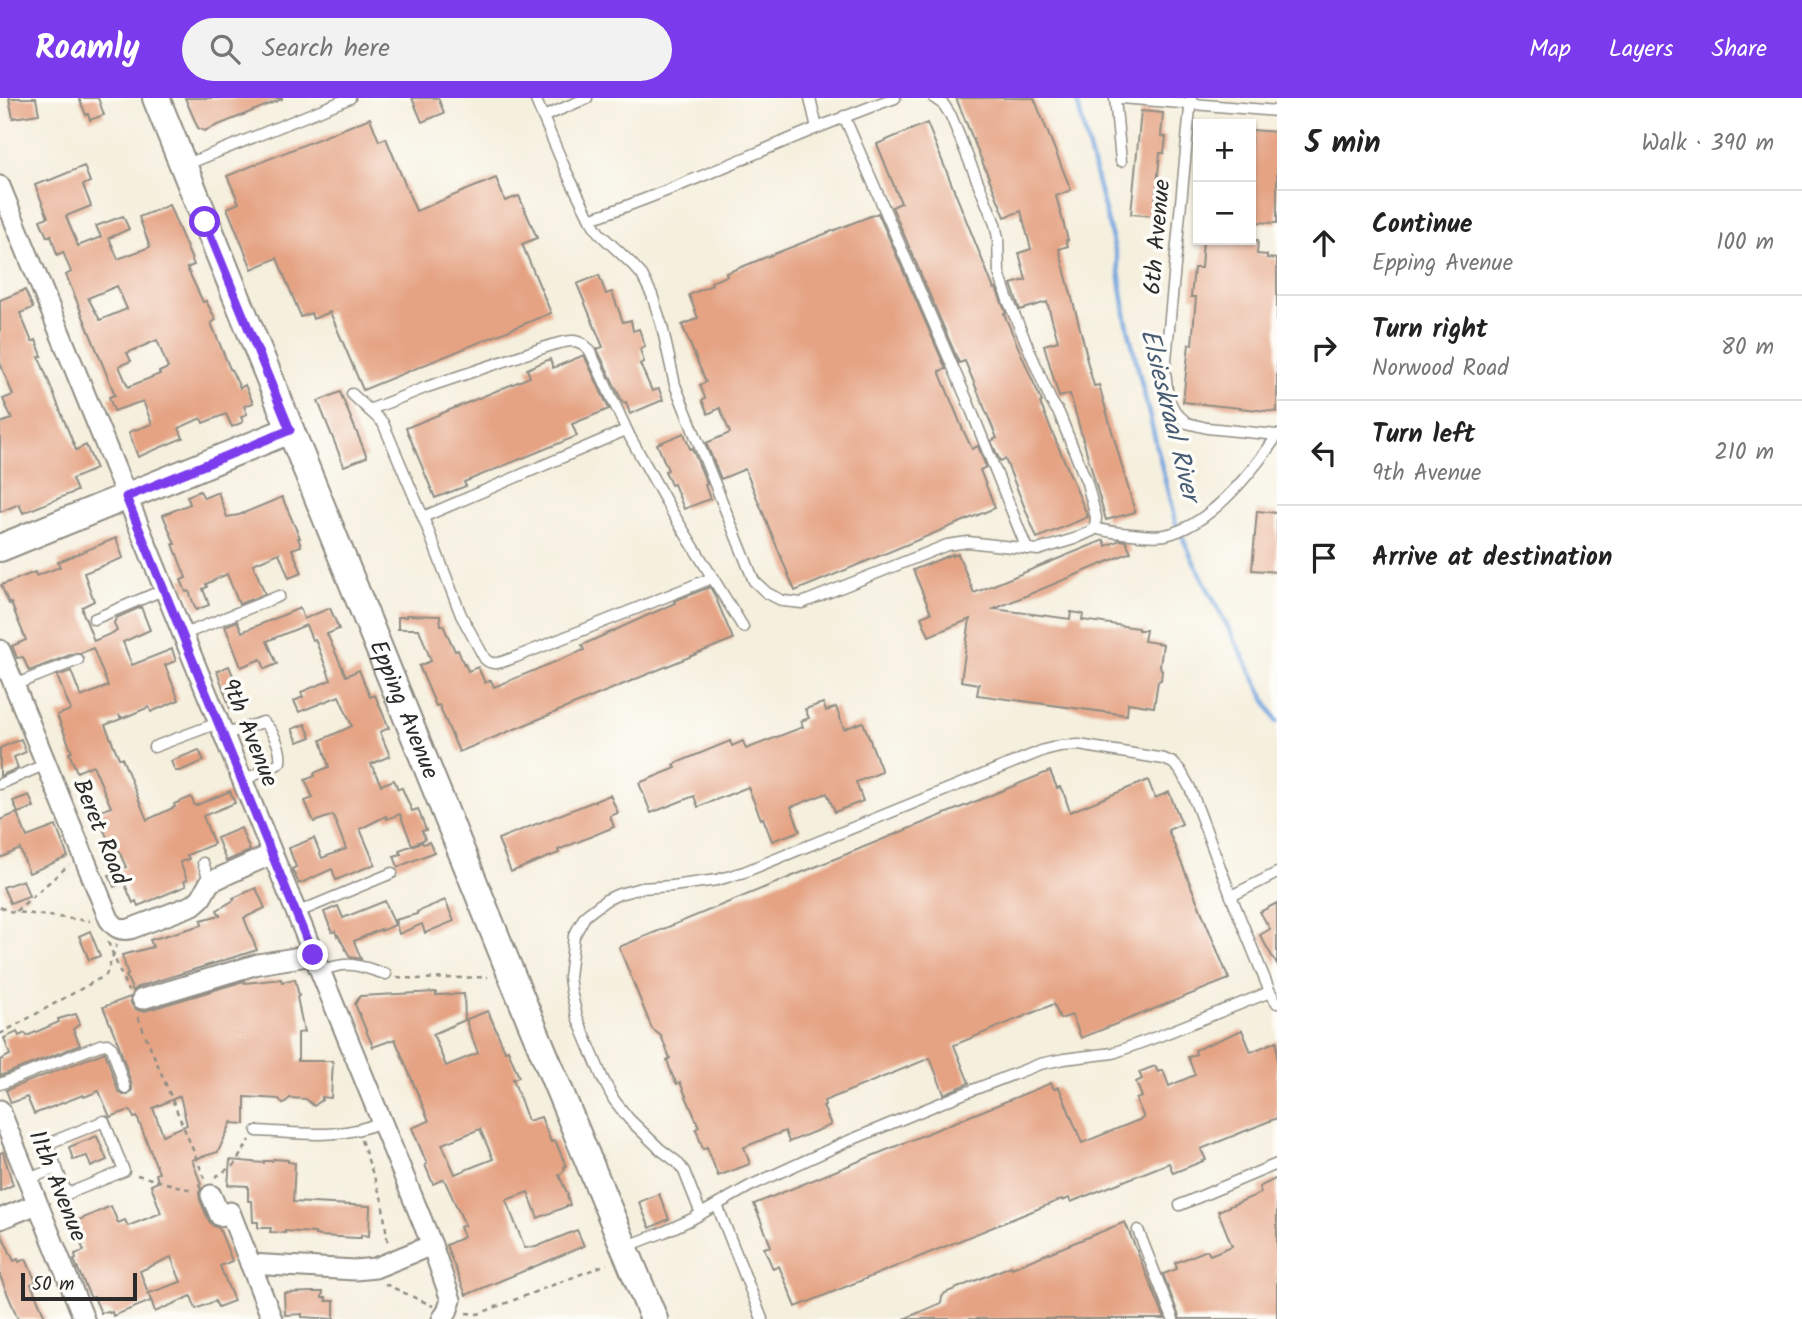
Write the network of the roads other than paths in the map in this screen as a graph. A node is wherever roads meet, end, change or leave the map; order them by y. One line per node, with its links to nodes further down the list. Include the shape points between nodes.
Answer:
1 (156, 98): 16 (street, Epping Avenue)
2 (350, 98): 16 (lane)
3 (535, 98): 13 (lane)
4 (587, 98): 13 (lane)
5 (810, 98): 14 (lane)
6 (895, 98): 12 (lane)
7 (934, 98): 26 (lane, via 951,116 993,219 1003,287 1087,483)
8 (1115, 98): 15 (lane)
9 (1121, 98): 10 (lane)
10 (1191, 101): 11 (lane); 23 (lane, 6th Avenue, via 1166,370 1170,402 1175,413 1194,426)
11 (1277, 111)
12 (844, 116): 14 (lane); 28 (lane)
13 (543, 117): 18 (lane)
14 (817, 128): 18 (lane)
15 (1121, 161)
16 (184, 166): 21 (street, Epping Avenue)
17 (0, 186): 24 (street, 9th Avenue)
18 (590, 219): 28 (lane, via 642,275 652,295 676,385 754,581 766,593 802,603 959,542)
19 (352, 394): 20 (lane)
20 (369, 410): 22 (lane, via 569,340 590,351); 25 (lane, via 383,423)
21 (290, 430): 24 (street); 71 (street, Epping Avenue)
22 (626, 430): 25 (lane); 29 (lane)
23 (1277, 436): 26 (lane, via 1255,468 1223,501 1188,525 1157,536)
24 (126, 497): 27 (street); 30 (street, 9th Avenue)
25 (423, 517): 29 (lane, via 461,615 489,663 516,657)
26 (1095, 528): 28 (lane, via 1045,548)
27 (0, 548)
28 (1027, 549)
29 (712, 578): 33 (lane)
30 (163, 590): 32 (lane); 34 (street, 9th Avenue)
31 (279, 596): 34 (lane)
32 (94, 619)
33 (743, 627)
34 (182, 635): 38 (street, 9th Avenue)
35 (1, 656): 37 (street, Beret Road)
36 (78, 660): 37 (lane)
37 (14, 685): 40 (street, Beret Road)
38 (220, 729): 39 (lane); 41 (street, 9th Avenue); 41 (lane, via 266,723 281,753 278,764)
39 (154, 747)
40 (46, 764): 42 (lane); 47 (street, Beret Road, via 116,927 114,933 193,905)
41 (242, 781): 43 (street, 9th Avenue)
42 (0, 784)
43 (272, 854): 47 (street); 49 (street, 9th Avenue)
44 (203, 863): 47 (lane)
45 (392, 873): 49 (lane)
46 (1277, 873): 48 (lane)
47 (210, 882)
48 (1231, 896): 52 (lane); 67 (lane, via 1190,788 1173,763 1079,745 1044,750 744,872 717,880 641,888 606,900 585,916 574,936 569,976 577,1017 614,1100 684,1171)
49 (295, 914): 50 (street, 9th Avenue)
50 (316, 963): 51 (lane, via 363,967); 53 (street, via 258,964); 57 (street, 9th Avenue)
51 (389, 975)
52 (1270, 992): 54 (lane); 65 (lane, via 1113,1053 1040,1064 846,1142)
53 (136, 1001)
54 (1277, 1003)
55 (0, 1084): 56 (lane, via 107,1044)
56 (125, 1088)
57 (381, 1122): 59 (lane, via 343,1133); 70 (street, 9th Avenue)
58 (3, 1123): 62 (street, 11th Avenue)
59 (257, 1131)
60 (1277, 1164): 66 (lane)
61 (57, 1168): 61 (lane, via 47,1143 104,1121 124,1171 67,1194); 62 (lane)
62 (28, 1179): 64 (street, 11th Avenue)
63 (209, 1189): 72 (street, via 220,1216 230,1212)
64 (37, 1204): 68 (street); 74 (street, 11th Avenue)
65 (717, 1205): 67 (lane); 77 (lane)
66 (1180, 1205)
67 (701, 1214): 71 (lane)
68 (0, 1219)
69 (1138, 1230): 78 (lane)
70 (432, 1245): 72 (street, via 383,1266 355,1270); 73 (street, 9th Avenue)
71 (616, 1255): 76 (street, Epping Avenue)
72 (250, 1264): 75 (street)
73 (447, 1310)
74 (84, 1319)
75 (272, 1319)
76 (653, 1319)
77 (762, 1319)
78 (1173, 1319)

